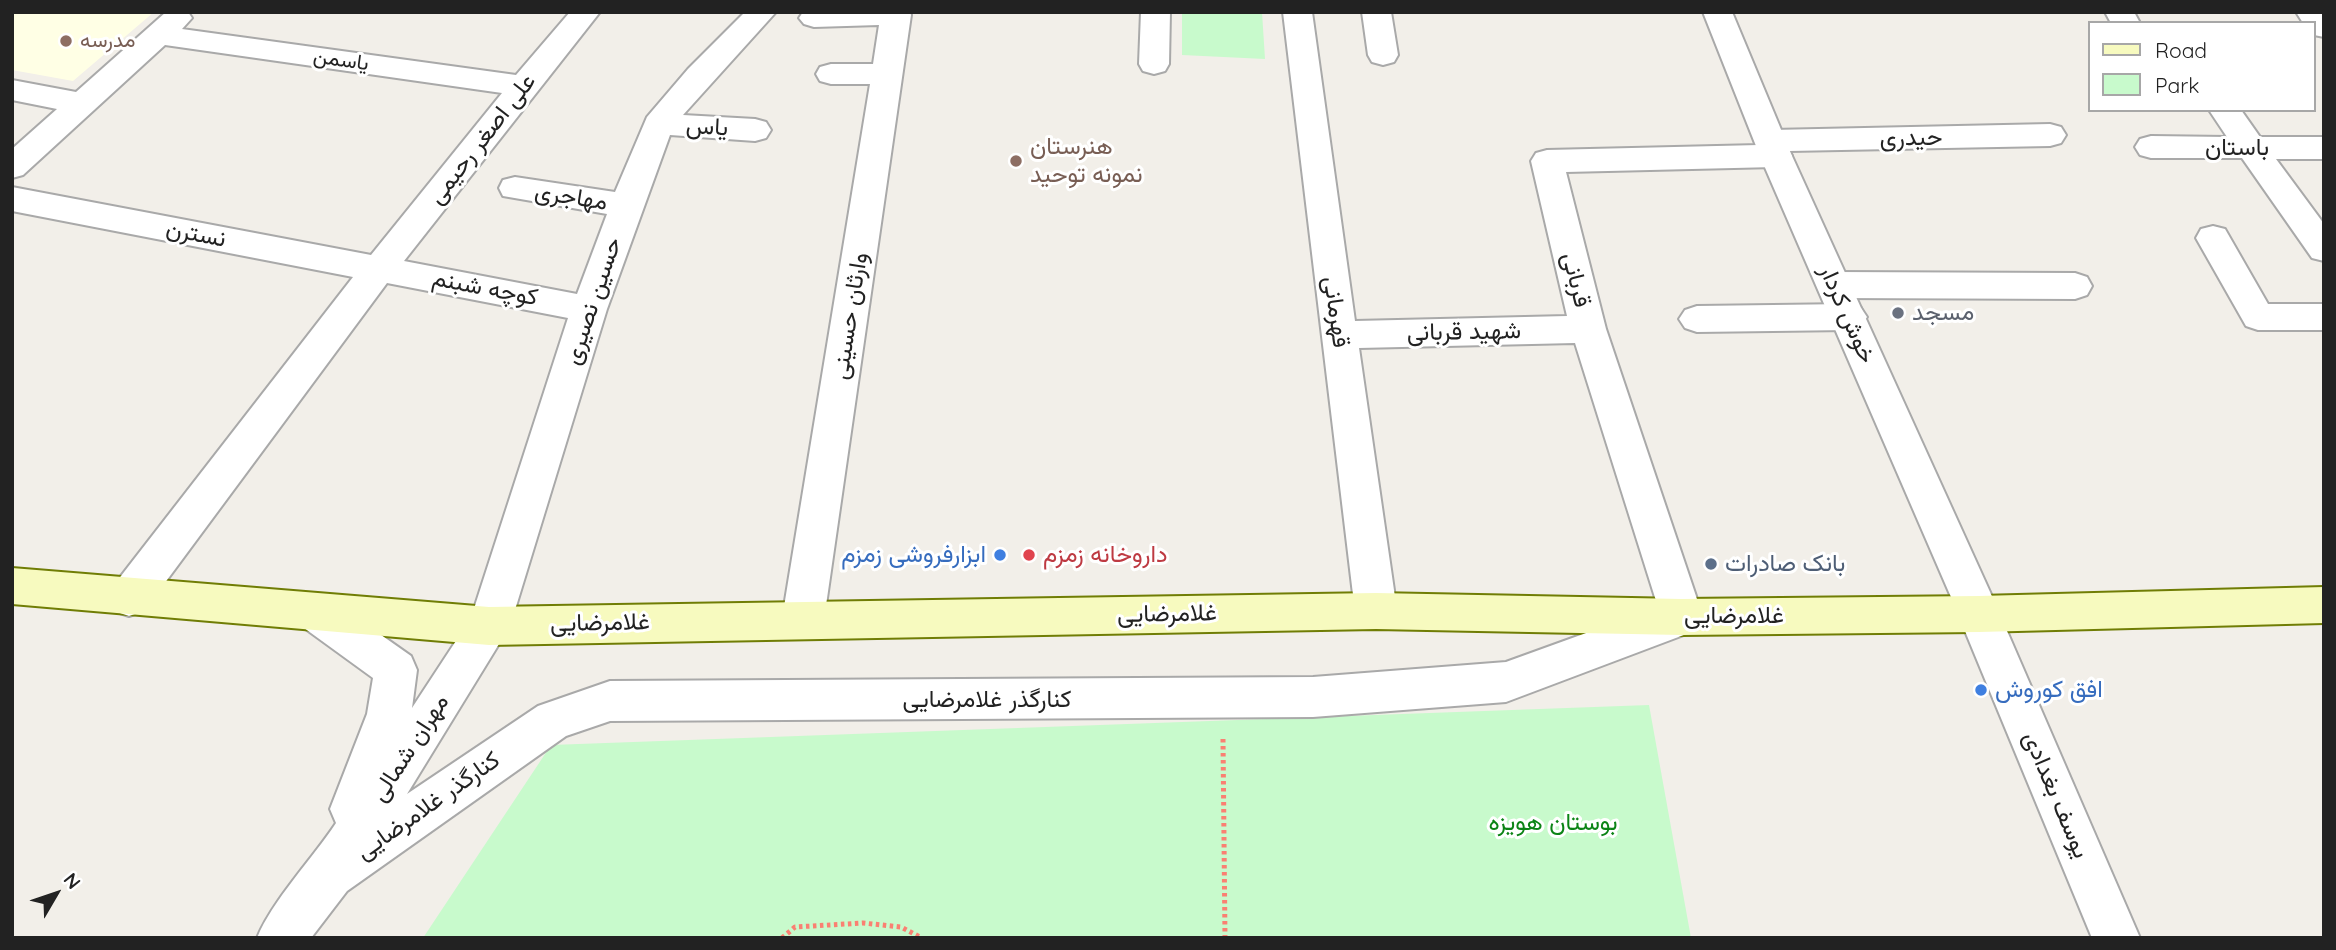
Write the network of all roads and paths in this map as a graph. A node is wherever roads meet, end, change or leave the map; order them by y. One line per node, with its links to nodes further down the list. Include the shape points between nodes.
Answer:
1 (184, 12): 12 (street)
2 (586, 12): 17 (street, علی اصغر رحیمی)
3 (762, 12): 21 (street, حسین نصیری)
4 (1156, 12): 14 (street)
5 (1297, 12): 42 (street, قهرمانی)
6 (1376, 12): 13 (street)
7 (1717, 12): 27 (street, خوش کردار)
8 (2310, 12): 11 (street)
9 (896, 14): 10 (street); 16 (street, وارثان حسینی)
10 (814, 18)
11 (2324, 28)
12 (159, 35): 17 (street, یاسمن); 19 (street)
13 (1382, 55)
14 (1154, 64)
15 (831, 74): 16 (street)
16 (887, 74): 50 (street, وارثان حسینی)
17 (523, 86): 34 (street, علی اصغر رحیمی)
18 (12, 90): 19 (street)
19 (82, 104): 28 (street)
20 (2225, 112): 25 (street)
21 (659, 124): 22 (street, یاس); 31 (street, حسین نصیری)
22 (755, 130)
23 (2050, 135): 27 (street, حیدری)
24 (2151, 147): 25 (street, باستان)
25 (2250, 148): 26 (street, باستان); 33 (street)
26 (2324, 148)
27 (1774, 149): 35 (street, خوش کردار); 41 (street, قربانی, via 1547,161)
28 (12, 167)
29 (515, 188): 31 (street, مهاجری)
30 (12, 200): 34 (street, نسترن)
31 (626, 205): 37 (street, حسین نصیری)
32 (2213, 239): 39 (street, via 2258,317)
33 (2324, 249)
34 (380, 268): 37 (street, کوچه شبنم); 44 (street, علی اصغر رحیمی)
35 (1835, 285): 36 (street); 38 (street, خوش کردار)
36 (2075, 286)
37 (589, 309): 51 (street, حسین نصیری)
38 (1849, 317): 40 (street); 48 (street, خوش کردار)
39 (2324, 317)
40 (1697, 319)
41 (1588, 329): 42 (street, شهید قربانی); 49 (street, قربانی)
42 (1340, 335): 46 (street, قهرمانی)
43 (12, 586): 44 (main road, غلامرضایی)
44 (129, 597): 47 (main road, غلامرضایی)
45 (2324, 605): 48 (main road, غلامرضایی)
46 (1376, 611): 49 (main road, غلامرضایی); 50 (main road, غلامرضایی)
47 (314, 612): 51 (main road, غلامرضایی); 53 (street, via 396,670 388,714)
48 (1979, 614): 49 (main road, غلامرضایی); 58 (street, یوسف بغدادی)
49 (1682, 617): 52 (street, کنارگذر غلامرضایی, via 1506,682 1313,697)
50 (803, 619): 51 (main road, غلامرضایی)
51 (489, 626): 53 (street, مهران شمالی)
52 (1226, 698): 53 (street, کنارگذر غلامرضایی, via 610,701 553,720); 57 (path)
53 (330, 874): 54 (street, مهران شمالی)
54 (281, 938)
55 (782, 938): 56 (path, via 795,927 863,923 901,927)
56 (922, 938)
57 (1225, 938)
58 (2116, 938)

